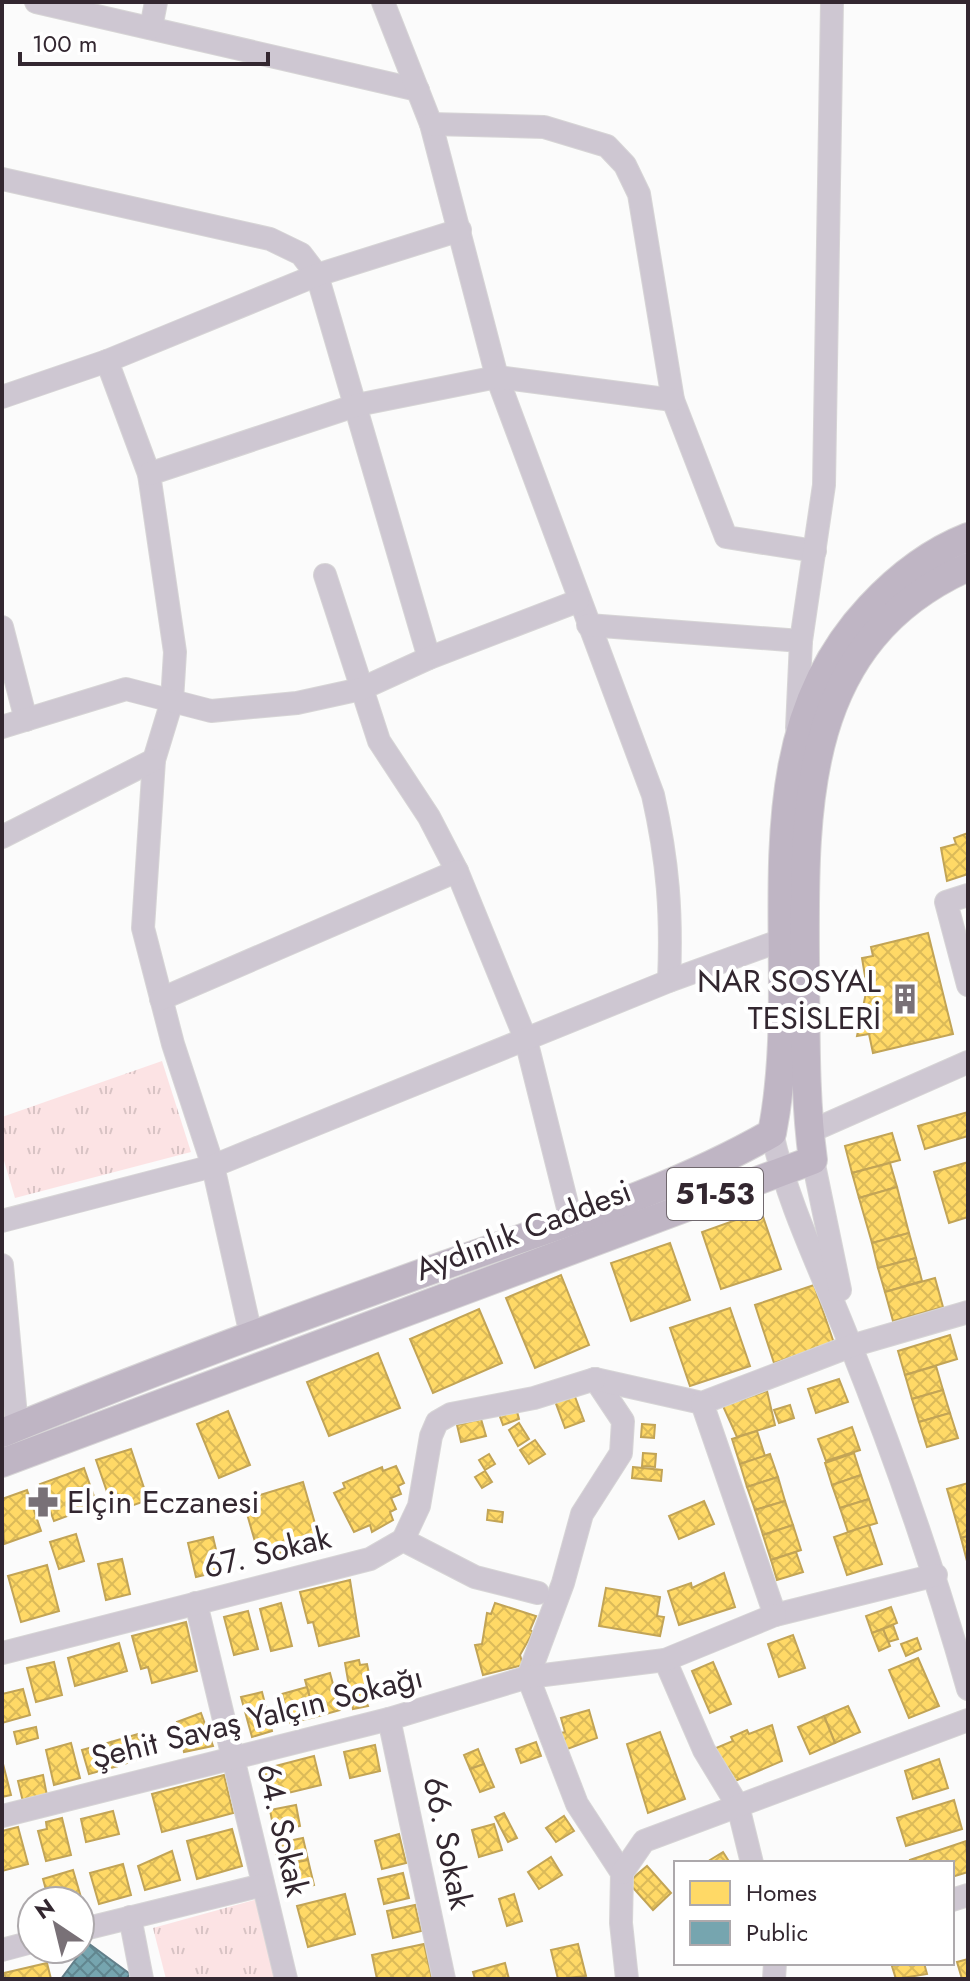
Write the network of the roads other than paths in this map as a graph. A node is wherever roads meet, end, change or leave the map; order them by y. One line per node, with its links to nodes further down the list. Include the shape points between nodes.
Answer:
1 (36, 2): 5 (street)
2 (156, 2): 5 (street)
3 (383, 2): 6 (street)
4 (832, 2): 18 (street, via 824,485)
5 (151, 28): 6 (street)
6 (418, 90): 7 (street)
7 (431, 124): 9 (street); 14 (street, via 544,127 607,146 625,165 639,194)
8 (2, 179): 10 (street, via 270,239 301,254)
9 (460, 230): 10 (street); 12 (street)
10 (317, 275): 11 (street); 15 (street)
11 (107, 361): 13 (street); 16 (street)
12 (497, 377): 14 (street); 15 (street); 21 (street)
13 (2, 397)
14 (673, 400): 18 (street, via 726,537)
15 (357, 405): 16 (street); 25 (street)
16 (149, 474): 27 (street, via 175,652)
17 (968, 537): 30 (main road, 51-53, via 906,573 856,622 814,687)
18 (815, 551): 24 (street)
19 (968, 567): 41 (main road, via 930,587 887,623 846,677 824,726 812,777 807,863)
20 (325, 575): 26 (street)
21 (578, 601): 22 (street); 25 (street)
22 (588, 625): 24 (street); 36 (street, via 653,795 672,911)
23 (2, 627): 28 (street)
24 (801, 641): 30 (street)
25 (429, 658): 26 (street)
26 (361, 689): 27 (street, via 297,703 211,711); 33 (street, via 379,741)
27 (172, 701): 28 (street, via 126,689); 31 (street)
28 (26, 720): 29 (street)
29 (2, 727)
30 (797, 734): 35 (main road, 51-53, via 789,774)
31 (154, 760): 32 (street); 38 (street, via 143,928)
32 (2, 837)
33 (457, 871): 38 (street); 39 (street)
34 (968, 895): 37 (street, via 946,902)
35 (782, 940): 36 (street); 42 (main road, 51-53, via 780,1091)
36 (669, 981): 39 (street)
37 (968, 985)
38 (161, 999): 44 (street)
39 (526, 1040): 44 (street); 46 (street)
40 (968, 1062): 41 (street)
41 (808, 1125): 42 (main road, Aydınlık Caddesi); 43 (main road)
42 (772, 1133): 45 (street); 46 (main road, Aydınlık Caddesi / 51-53, via 725,1160)
43 (813, 1160): 45 (main road, Aydınlık Caddesi / 51-53); 51 (street)
44 (213, 1166): 47 (street); 50 (street)
45 (780, 1170): 51 (street); 55 (main road, Aydınlık Caddesi / 51-53)
46 (571, 1220): 50 (main road, Aydınlık Caddesi / 51-53)
47 (2, 1221)
48 (2, 1265): 54 (street)
49 (968, 1312): 51 (street)
50 (251, 1335): 54 (main road, Aydınlık Caddesi / 51-53)
51 (851, 1346): 53 (street); 57 (street)
52 (595, 1379): 53 (street); 56 (street, via 534,1398 451,1414 437,1422 419,1506); 63 (street, via 623,1421 621,1453 582,1514)
53 (702, 1403): 60 (street)
54 (10, 1430)
55 (2, 1463)
56 (403, 1540): 58 (street, via 475,1577); 59 (street, 67. Sokak, via 370,1559)
57 (936, 1575): 60 (street, Şehit Savaş Yalçın Sokağı); 64 (street)
58 (538, 1593)
59 (196, 1603): 61 (street, 67. Sokak); 67 (street, 64. Sokak)
60 (775, 1615): 62 (street, Şehit Savaş Yalçın Sokağı)
61 (2, 1653)
62 (665, 1660): 63 (street, Şehit Savaş Yalçın Sokağı); 68 (street, via 704,1750)
63 (528, 1677): 65 (street, Şehit Savaş Yalçın Sokağı); 71 (street, via 577,1804)
64 (968, 1689)
65 (389, 1719): 67 (street, Şehit Savaş Yalçın Sokağı); 77 (street, 66. Sokak)
66 (968, 1720): 68 (street)
67 (233, 1757): 69 (street, Şehit Savaş Yalçın Sokağı); 72 (street, 64. Sokak)
68 (738, 1806): 70 (street); 71 (street, via 644,1841)
69 (2, 1816)
70 (752, 1861)
71 (622, 1873): 78 (street)
72 (263, 1885): 73 (street); 76 (street, 64. Sokak)
73 (130, 1917): 74 (street); 75 (street)
74 (96, 1926)
75 (142, 1979)
76 (286, 1979)
77 (444, 1979)
78 (627, 1979)

